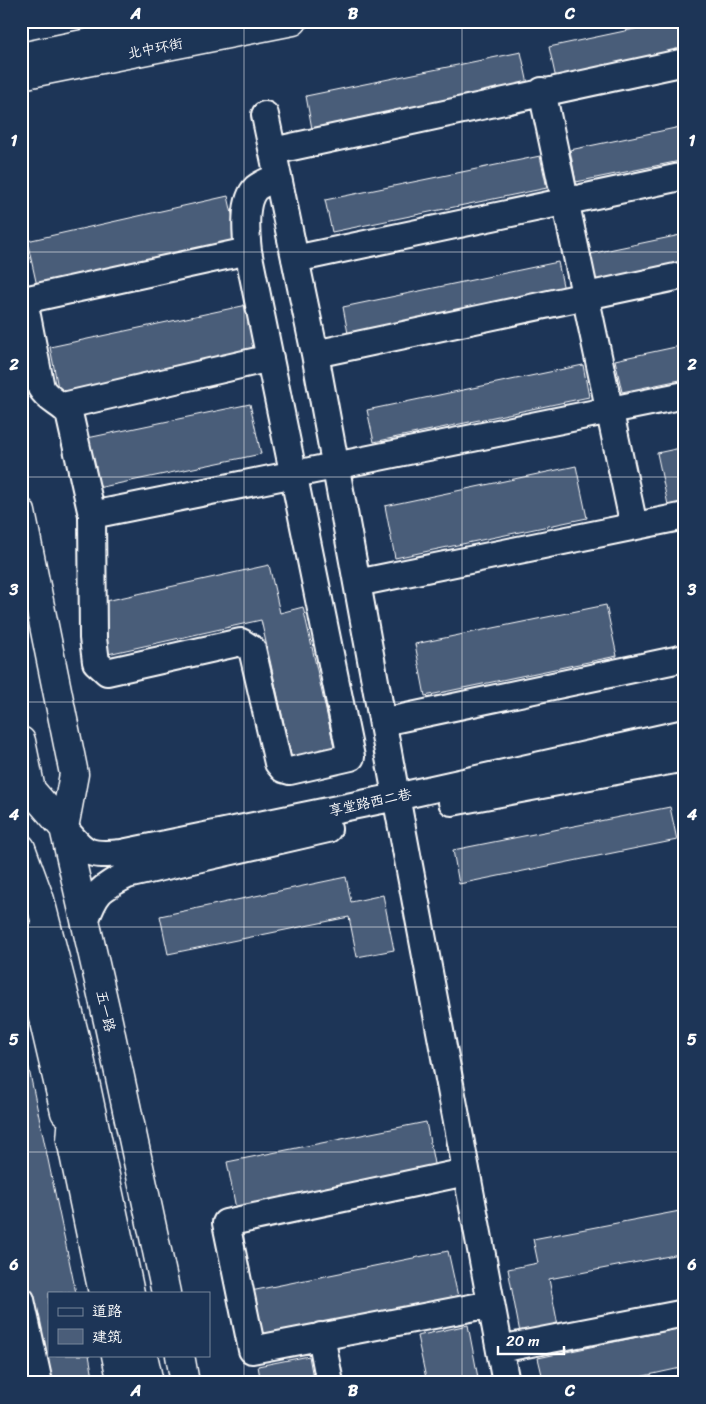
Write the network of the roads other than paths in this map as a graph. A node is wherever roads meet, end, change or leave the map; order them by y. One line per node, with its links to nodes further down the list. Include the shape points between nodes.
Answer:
1 (194, 21): 3 (main road, 北中环街)
2 (290, 22): 4 (main road, 北中环街)
3 (87, 44): 4 (main road); 6 (main road, 北中环街)
4 (126, 54): 6 (main road, 北中环街)
5 (685, 62): 7 (street)
6 (23, 71)
7 (542, 91): 9 (street); 12 (street)
8 (265, 115): 9 (street)
9 (272, 151): 11 (street)
10 (685, 176): 12 (street)
11 (278, 178): 13 (street, via 258,186 250,196 246,227); 14 (street)
12 (565, 201): 14 (street); 16 (street)
13 (248, 251): 18 (street); 20 (street, via 24,300 41,388 46,396)
14 (295, 259): 17 (street)
15 (685, 275): 16 (street)
16 (585, 296): 17 (street); 21 (street)
17 (315, 354): 22 (street)
18 (270, 358): 20 (street); 23 (street)
19 (685, 395): 21 (street)
20 (63, 406): 25 (street, via 69,413)
21 (609, 410): 22 (street); 27 (street)
22 (336, 466): 23 (street); 28 (street)
23 (293, 474): 25 (street); 25 (street, via 350,757 290,771 282,769 278,763 252,650 241,642 107,672 96,662)
24 (21, 512): 35 (main road, via 74,774)
25 (92, 516)
26 (685, 516): 27 (street)
27 (634, 526): 28 (street)
28 (358, 583): 30 (street)
29 (685, 658): 30 (street)
30 (383, 722): 34 (street)
31 (685, 733): 34 (street, 享堂路西二巷)
32 (21, 741): 35 (main road, 五一路, via 31,790)
33 (685, 758): 34 (street, 享堂路西二巷)
34 (398, 805): 35 (street, 享堂路西二巷, via 100,855 81,849); 37 (street, 享堂路西二巷, via 127,875 106,885 95,897); 42 (street)
35 (64, 828): 37 (main road, 五一路)
36 (21, 848): 39 (main road, via 40,900)
37 (86, 921): 45 (main road, 五一路)
38 (22, 934): 39 (main road); 41 (main road)
39 (58, 968): 40 (main road)
40 (78, 1049): 41 (main road); 44 (main road)
41 (71, 1140): 43 (main road)
42 (466, 1172): 47 (street); 49 (street, via 226,1223 252,1350)
43 (103, 1292)
44 (130, 1292)
45 (166, 1292)
46 (21, 1300): 54 (street)
47 (491, 1304): 49 (street); 50 (street)
48 (685, 1314): 50 (street)
49 (321, 1336): 58 (street)
50 (500, 1350): 59 (street)
51 (116, 1356): 55 (main road)
52 (143, 1356): 56 (main road)
53 (180, 1356): 57 (main road)
54 (39, 1383)
55 (122, 1383)
56 (149, 1383)
57 (185, 1383)
58 (330, 1383)
59 (506, 1383)

